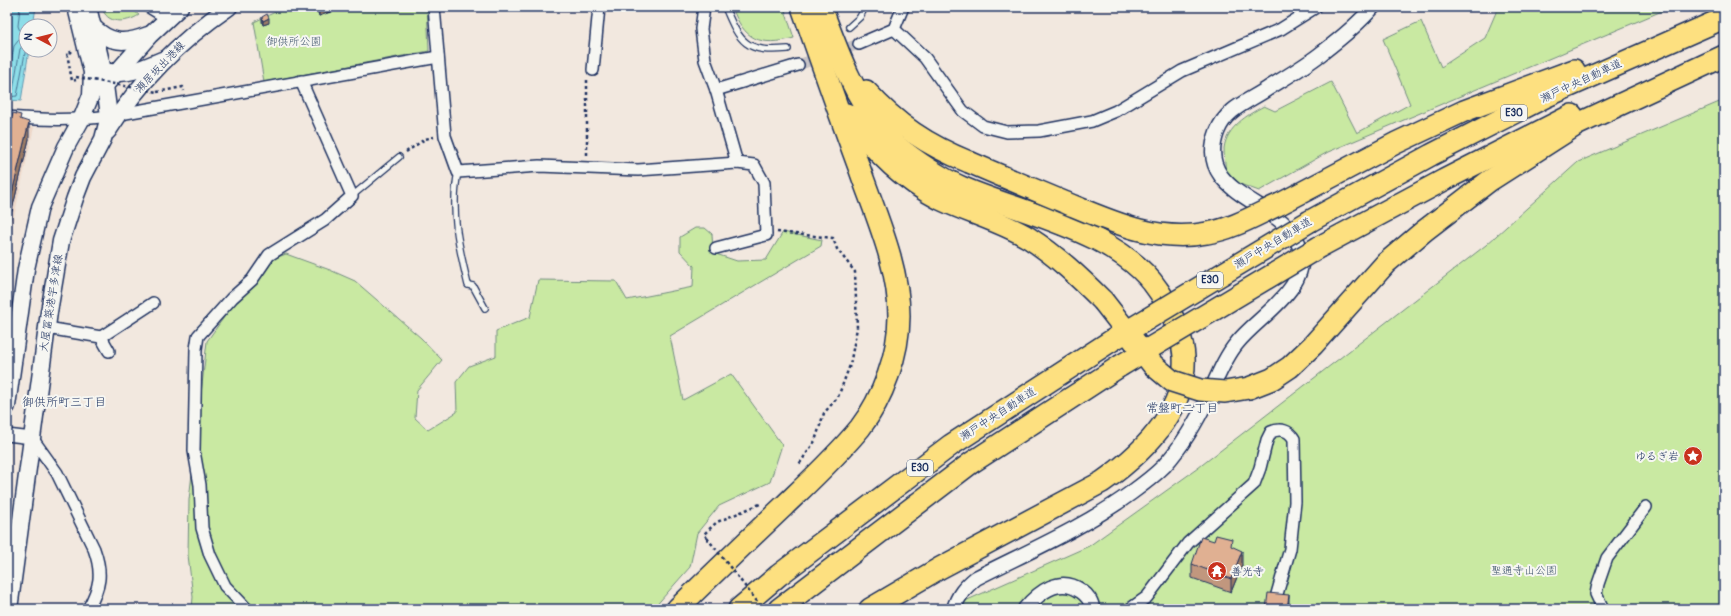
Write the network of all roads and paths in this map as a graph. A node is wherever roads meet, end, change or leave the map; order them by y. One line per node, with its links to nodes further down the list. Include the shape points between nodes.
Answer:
1 (76, 7): 27 (main road)
2 (88, 7): 18 (main road)
3 (149, 7): 16 (street)
4 (180, 7): 16 (main road)
5 (229, 7): 30 (main road, 瀬居坂出港線, via 191,35)
6 (434, 7): 28 (street)
7 (600, 7): 33 (street)
8 (704, 7): 36 (street, via 701,29 706,60)
9 (725, 7): 24 (lane, via 741,40 768,51)
10 (802, 7): 37 (highway)
11 (822, 7): 32 (highway)
12 (865, 7): 19 (lane, via 860,17)
13 (903, 7): 20 (street)
14 (1316, 7): 20 (street, via 1281,29 1182,71 1116,111 1092,121 1039,131 1007,132 983,126 962,110 925,58)
15 (1373, 7): 71 (street, via 1323,52 1234,109 1223,120 1216,134 1214,162 1220,176 1231,188 1287,225 1295,236 1301,260 1294,285 1236,344 1203,407 1164,466 1139,487 1084,524 976,578 964,588 957,598)
16 (167, 18): 21 (main road)
17 (1724, 18): 25 (highway, 瀬戸中央自動車道 / E30)
18 (92, 26): 21 (main road, via 100,34 117,41 127,42); 34 (main road)
19 (849, 27)
20 (894, 29): 22 (street)
21 (150, 34): 34 (main road)
22 (858, 44)
23 (1724, 46): 69 (highway, E30, bridge, via 1556,122 1319,247 1120,366 971,463)
24 (788, 49)
25 (1647, 51): 32 (highway, bridge, via 1601,60 1464,111 1235,225 1207,233 1184,235 1158,234 1130,228 948,154 899,122); 67 (highway, 瀬戸中央自動車道 / E30, bridge, via 1545,97 1431,155 1310,221 1111,341 951,445 779,575)
26 (71, 52): 38 (path, bridge, via 67,53 72,81 76,79)
27 (87, 54): 34 (main road); 41 (main road, via 92,84 88,105)
28 (438, 56): 35 (street); 42 (street)
29 (1724, 56): 37 (highway, bridge, via 1578,124 1488,181 1386,263 1290,367 1272,379 1249,388 1225,392 1200,390 1172,381 1153,365 1103,301 1050,253 1028,238 940,199 891,167 861,134)
30 (167, 57): 34 (main road, via 135,70); 39 (main road, 瀬居坂出港線)
31 (798, 65): 36 (street)
32 (843, 65): 70 (highway, via 864,106 893,143 939,176 961,187 1096,239 1126,258 1144,273 1158,290 1173,317 1183,346 1184,369 1181,388 1173,409 1143,449 1122,468 1102,482 940,568)
33 (593, 70): 46 (path, via 587,72)
34 (108, 76): 39 (main road); 41 (main road)
35 (301, 81): 39 (street); 48 (street)
36 (716, 90): 45 (street)
37 (831, 90): 66 (highway, via 874,209 893,272 899,316 891,366 873,408 846,444)
38 (157, 92)
39 (114, 115): 41 (street); 43 (main road, 瀬居坂出港線)
40 (7, 117): 41 (street)
41 (81, 120): 56 (main road, via 66,146 40,207 35,226 25,277)
42 (445, 136): 44 (path, via 425,139); 47 (street)
43 (103, 139): 53 (main road, 大屋冨築港宇多津線, via 83,177 68,218 56,269)
44 (399, 157): 48 (lane)
45 (736, 163): 46 (street, via 638,170); 49 (street, via 754,165 764,183)
46 (587, 168): 47 (street, via 539,166)
47 (458, 172): 52 (lane, via 455,208 457,236 468,285 473,286)
48 (352, 196): 65 (street, via 325,220 269,255 252,280 198,336 194,451 200,485 202,528 210,555 225,586)
49 (766, 235): 50 (street); 59 (path, via 776,232 833,238 837,249 855,272 857,328 850,365 838,397 824,412 815,441)
50 (716, 248)
51 (154, 303): 54 (street)
52 (485, 308)
53 (47, 328): 54 (street); 58 (main road, 大屋冨築港宇多津線)
54 (101, 336): 55 (street)
55 (109, 351)
56 (7, 406)
57 (7, 435): 58 (street)
58 (32, 438): 63 (main road, 大屋冨築港宇多津線); 64 (street, via 57,473 99,563 100,578 96,594)
59 (796, 470)
60 (763, 503): 68 (path, bridge, via 717,522 704,534)
61 (1646, 507): 75 (street, via 1607,558 1596,594)
62 (1275, 601): 74 (street, via 1290,549 1295,502 1294,439 1291,434 1277,429 1271,432 1267,440 1254,484 1188,543 1147,597)
63 (9, 609)
64 (88, 609)
65 (247, 609)
66 (677, 609)
67 (739, 609)
68 (764, 609)
69 (778, 609)
70 (870, 609)
71 (954, 609)
72 (1025, 609): 73 (street, via 1035,597 1057,585 1077,588 1086,595)
73 (1092, 609)
74 (1130, 609)
75 (1603, 609)

